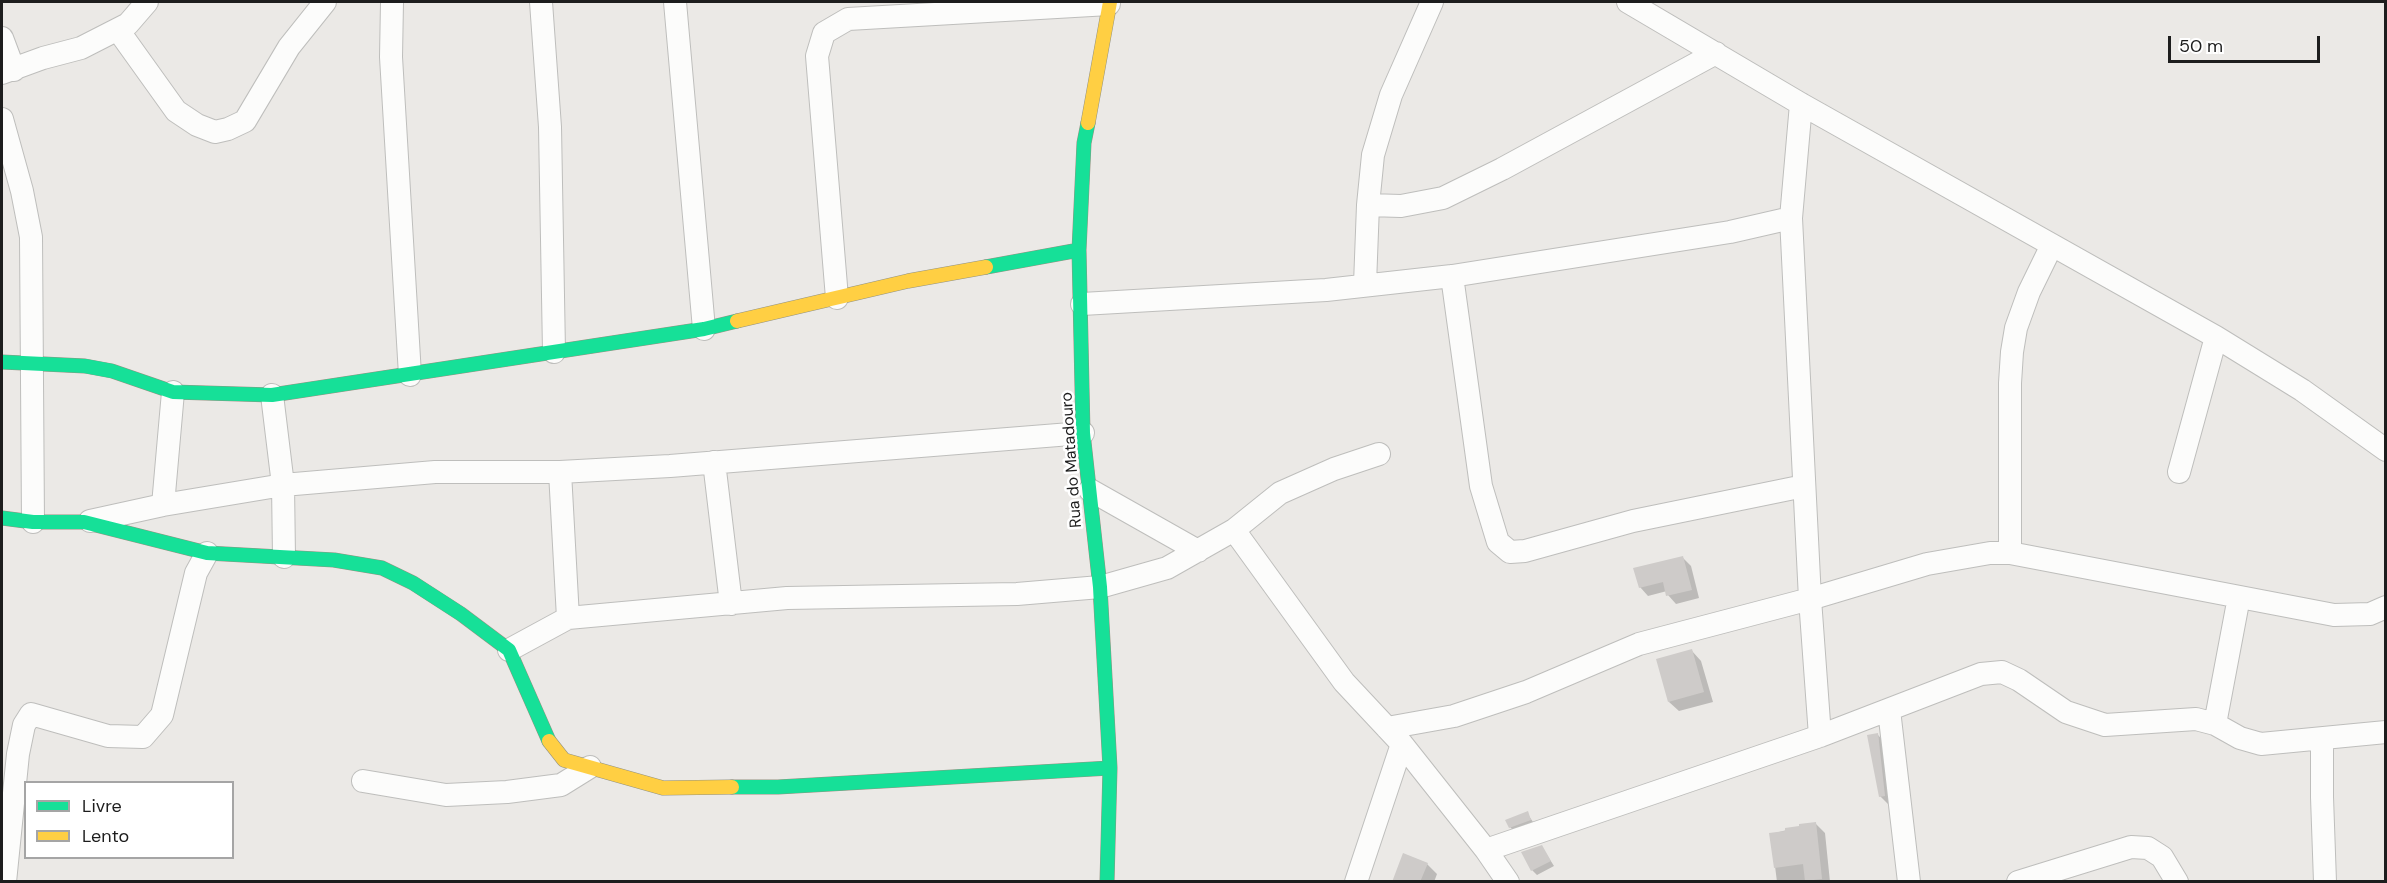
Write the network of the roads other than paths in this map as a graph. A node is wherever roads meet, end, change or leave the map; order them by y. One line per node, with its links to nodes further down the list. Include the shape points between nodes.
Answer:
1 (147, 2): 9 (street)
2 (325, 2): 9 (street, via 289,47 245,121 215,132 176,111)
3 (392, 2): 28 (street, via 391,57)
4 (541, 2): 25 (street, via 550,127)
5 (675, 2): 23 (street)
6 (1432, 2): 15 (street, via 1391,95 1373,155)
7 (1628, 2): 11 (street)
8 (1109, 3): 18 (street, Rua do Matadouro, via 1084,143); 21 (street, via 848,19 824,33 817,56)
9 (118, 30): 12 (street, via 81,48)
10 (2, 38): 12 (street)
11 (1716, 53): 13 (street); 15 (street, via 1443,198 1401,206)
12 (8, 71)
13 (1801, 104): 16 (street); 17 (street)
14 (2, 119): 27 (street, via 31,237)
15 (1368, 205): 20 (street)
16 (1791, 218): 19 (street, via 1730,232); 38 (street)
17 (2052, 245): 24 (street); 47 (street, via 2029,292 2012,352)
18 (1079, 250): 21 (street); 22 (street, Rua do Matadouro)
19 (1452, 276): 20 (street); 38 (street, via 1481,486 1498,542 1510,552 1632,521)
20 (1365, 284): 22 (street, via 1326,290)
21 (837, 298): 23 (street)
22 (1082, 304): 31 (street, Rua do Matadouro)
23 (704, 329): 25 (street)
24 (2216, 337): 32 (street, via 2302,390); 36 (street)
25 (554, 352): 28 (street)
26 (2, 362): 27 (street)
27 (33, 363): 29 (street, via 112,371); 42 (street)
28 (410, 375): 30 (street)
29 (173, 392): 30 (street); 40 (street)
30 (272, 395): 37 (street)
31 (1083, 434): 34 (street); 39 (street, Rua do Matadouro)
32 (2385, 450)
33 (1379, 454): 44 (street, via 1280,493)
34 (714, 462): 35 (street); 52 (street)
35 (560, 472): 37 (street, via 435,472); 54 (street)
36 (2179, 472)
37 (283, 485): 40 (street); 48 (street)
38 (1804, 486): 51 (street)
39 (1090, 490): 45 (street); 49 (street, Rua do Matadouro)
40 (163, 505): 43 (street)
41 (2, 518): 42 (street)
42 (33, 522): 43 (street)
43 (84, 522): 46 (street)
44 (1234, 530): 45 (street); 59 (street, via 1344,682)
45 (1198, 551): 49 (street, via 1167,568)
46 (207, 553): 48 (street); 66 (street, via 196,573 162,715 143,737 108,736 32,714 24,725)
47 (2010, 553): 50 (street); 51 (street, via 1927,564)
48 (284, 557): 55 (street, via 382,568 413,583)
49 (1100, 587): 52 (street, via 1017,594 787,598); 63 (street, Rua do Matadouro)
50 (2239, 597): 53 (street, via 2334,615 2370,614); 57 (street)
51 (1810, 599): 59 (street, via 1640,644 1526,692); 60 (street)
52 (731, 604): 54 (street)
53 (2385, 607)
54 (568, 618): 55 (street)
55 (509, 650): 62 (street, via 548,740 564,760)
56 (1889, 710): 57 (street, via 1982,674 2002,672 2066,712 2105,725 2196,719); 60 (street); 70 (street)
57 (2215, 724): 61 (street, via 2261,744)
58 (2385, 732): 61 (street)
59 (1394, 736): 65 (street); 68 (street)
60 (1820, 736): 65 (street)
61 (2322, 740): 73 (street)
62 (590, 767): 63 (street, via 663,788 778,788); 64 (street, via 561,785 507,792 446,795)
63 (1110, 768): 67 (street, Rua do Matadouro)
64 (363, 781)
65 (1486, 850): 69 (street)
66 (5, 882)
67 (1107, 882)
68 (1356, 882)
69 (1509, 882)
70 (1909, 882)
71 (2018, 882): 72 (street, via 2131,848 2148,848 2162,857)
72 (2177, 882)
73 (2325, 882)

